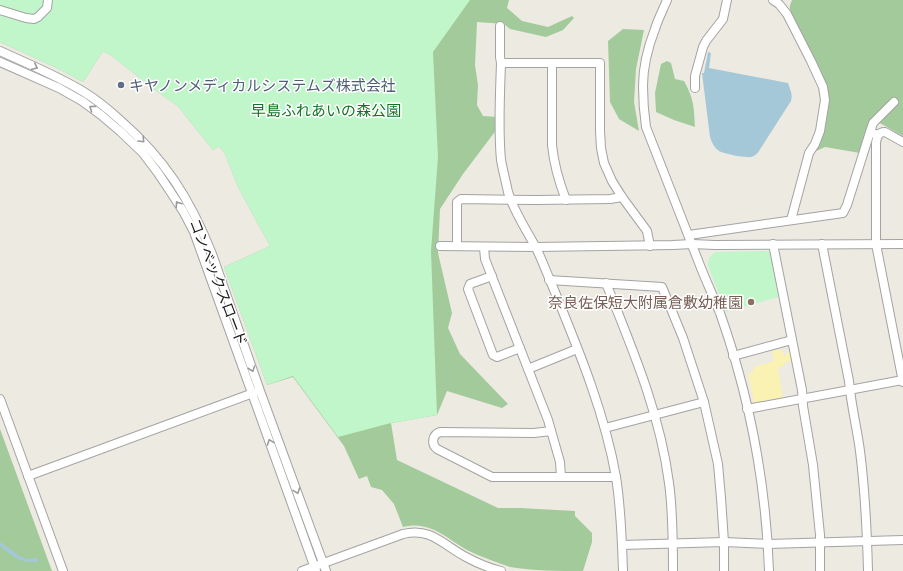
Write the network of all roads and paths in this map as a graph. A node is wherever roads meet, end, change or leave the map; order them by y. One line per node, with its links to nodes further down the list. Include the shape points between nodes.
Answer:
1 (48, 0): 7 (street, via 48,8 34,19)
2 (667, 0): 21 (street, via 655,27 644,69 643,106 646,127)
3 (727, 0): 13 (street, via 723,19 706,41 695,76)
4 (773, 0): 6 (street)
5 (784, 0): 6 (street)
6 (783, 9): 20 (street, via 812,61 824,87 825,100 820,131 809,153)
7 (0, 10)
8 (500, 26): 11 (street)
9 (0, 51): 42 (street, コンベックスロード, one-way to 42, via 62,79 100,103 131,130 165,167 185,197 203,233)
10 (0, 62): 42 (street, コンベックスロード, one-way to 10, via 194,232 183,211 143,153 82,101)
11 (501, 63): 12 (street); 18 (street, via 502,160)
12 (552, 63): 17 (street, via 600,63 601,148 604,163); 19 (street, via 552,151)
13 (695, 88)
14 (894, 102): 15 (street, via 873,123)
15 (874, 133): 16 (street, via 885,132); 20 (street, via 843,213); 25 (street)
16 (903, 142)
17 (622, 198): 19 (street); 29 (street, via 647,231)
18 (511, 200): 19 (street); 28 (street, via 461,199 457,202); 31 (street)
19 (566, 200)
20 (791, 220): 21 (street)
21 (689, 235): 22 (street)
22 (692, 244): 23 (street); 29 (street); 38 (street)
23 (773, 244): 24 (street); 35 (street)
24 (822, 244): 25 (street); 41 (street)
25 (876, 244): 26 (street); 40 (street)
26 (903, 244)
27 (440, 246): 28 (street)
28 (457, 246): 30 (street)
29 (650, 246): 31 (street)
30 (484, 247): 31 (street); 32 (street)
31 (536, 247): 33 (street)
32 (492, 276): 36 (street); 36 (street, via 470,284 468,289 493,356 497,357)
33 (550, 280): 34 (street); 37 (street)
34 (606, 283): 45 (street, via 662,287 683,338); 47 (street, via 635,354)
35 (792, 340): 38 (street); 43 (street)
36 (520, 348): 39 (street)
37 (577, 349): 39 (street); 48 (street)
38 (733, 356): 46 (street)
39 (528, 369): 49 (street)
40 (903, 381): 41 (street)
41 (850, 390): 43 (street); 54 (street, via 862,465)
42 (256, 392): 50 (street); 60 (street, コンベックスロード, one-way to 60); 61 (street, コンベックスロード, one-way to 42)
43 (803, 399): 46 (street); 56 (street, via 813,465)
44 (0, 400): 50 (street)
45 (704, 402): 47 (street); 55 (street, via 718,464)
46 (747, 409): 59 (street, via 762,488)
47 (655, 415): 48 (street); 57 (street, via 669,482)
48 (605, 428): 52 (street)
49 (551, 431): 51 (street, via 560,462); 51 (street, via 440,432 433,438 433,443 437,449 492,477)
50 (28, 476): 62 (street)
51 (561, 477): 52 (street)
52 (616, 477): 58 (street)
53 (903, 540): 54 (street)
54 (867, 541): 56 (street); 70 (street)
55 (724, 542): 57 (street); 59 (street); 67 (street)
56 (820, 542): 59 (street); 69 (street)
57 (673, 543): 58 (street); 66 (street)
58 (622, 544): 65 (street)
59 (768, 544): 68 (street)
60 (325, 567): 61 (street); 64 (street, via 403,534 418,532 436,537 465,556)
61 (316, 569): 63 (street)
62 (63, 571)
63 (302, 571)
64 (501, 571)
65 (622, 571)
66 (674, 571)
67 (724, 571)
68 (769, 571)
69 (820, 571)
70 (868, 571)

